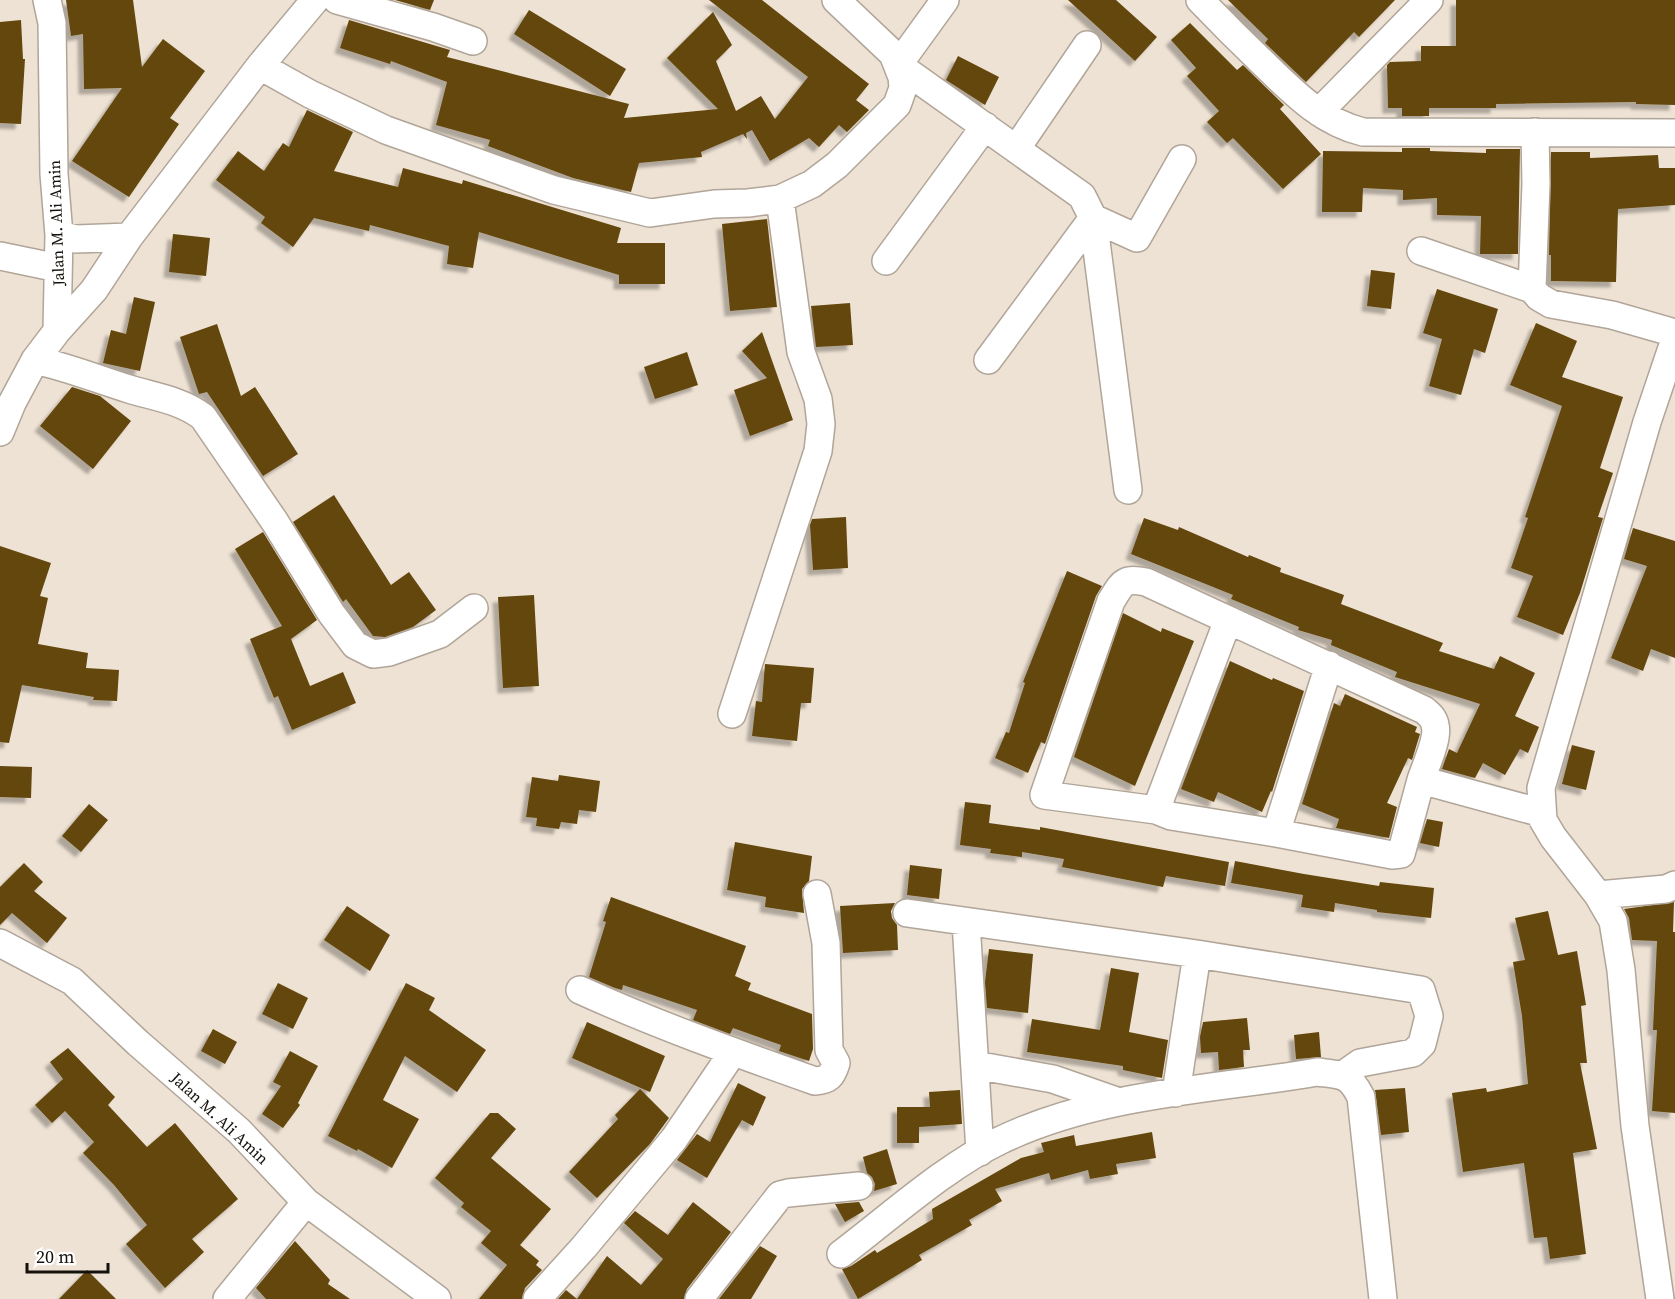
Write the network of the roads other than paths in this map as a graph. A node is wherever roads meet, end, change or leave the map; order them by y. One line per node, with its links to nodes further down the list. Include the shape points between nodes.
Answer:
1 (47, 0): 20 (street, Jalan M. Ali Amin, via 52,22)
2 (315, 0): 11 (street)
3 (337, 0): 8 (street)
4 (836, 0): 10 (street, via 893,54)
5 (945, 0): 10 (street)
6 (1200, 0): 12 (street)
7 (1429, 0): 12 (street)
8 (473, 41)
9 (1087, 45): 16 (street)
10 (898, 65): 13 (street); 18 (street, via 903,88 897,105 837,165 812,184)
11 (260, 66): 18 (street, via 386,130 554,190 650,213); 21 (street)
12 (1319, 112): 14 (street, via 1346,128 1363,132)
13 (985, 126): 16 (street); 24 (street)
14 (1534, 132): 15 (street); 26 (street)
15 (1675, 134)
16 (1016, 149): 19 (street, via 1082,196)
17 (1182, 159): 19 (street, via 1137,238)
18 (780, 199): 37 (street, via 801,352 818,399 821,424 818,451)
19 (1093, 218): 31 (street); 33 (street)
20 (58, 235): 21 (street, via 76,239); 25 (street, Jalan M. Ali Amin)
21 (129, 237): 27 (street, via 94,290)
22 (1421, 251): 26 (street)
23 (0, 256): 25 (street)
24 (886, 261)
25 (58, 268): 27 (street, Jalan M. Ali Amin)
26 (1532, 289): 28 (street, via 1551,304 1612,315)
27 (57, 331): 30 (street)
28 (1675, 333)
29 (1675, 339): 40 (street, via 1557,727 1541,788)
30 (35, 360): 32 (street); 34 (street, via 158,396 191,408 202,417 355,645 373,654 389,652 440,634)
31 (988, 360)
32 (0, 432)
33 (1128, 490)
34 (474, 608)
35 (1228, 620): 36 (street); 39 (street); 39 (street, via 1146,582 1131,579 1123,582 1111,601 1044,795)
36 (1329, 665): 38 (street, via 1424,710 1431,717 1436,727 1435,738); 41 (street)
37 (732, 714)
38 (1420, 780): 40 (street); 41 (street, via 1401,854)
39 (1156, 810): 41 (street)
40 (1542, 813): 44 (street, via 1553,837)
41 (1276, 833)
42 (1675, 885): 44 (street)
43 (817, 894): 50 (street, via 826,943 829,1050 836,1063 832,1075 815,1081)
44 (1598, 895): 64 (street, via 1613,921 1621,970 1635,1126)
45 (907, 913): 46 (street)
46 (966, 922): 48 (street); 51 (street)
47 (0, 942): 57 (street, Jalan M. Ali Amin, via 72,981 239,1131)
48 (1197, 954): 52 (street, via 1420,990 1429,1016 1422,1044 1413,1053 1360,1063); 53 (street)
49 (580, 990): 50 (street)
50 (733, 1053): 61 (street, via 674,1139)
51 (975, 1065): 54 (street, via 1053,1078); 55 (street)
52 (1343, 1075): 53 (street, via 1317,1072); 63 (street, via 1354,1083 1361,1097)
53 (1176, 1093): 54 (street)
54 (1119, 1102): 55 (street, via 1027,1129)
55 (980, 1152): 58 (street, via 953,1168)
56 (859, 1186): 62 (street, via 780,1195)
57 (306, 1202): 59 (street); 60 (street, Jalan M. Ali Amin)
58 (841, 1254)
59 (227, 1299)
60 (437, 1299)
61 (537, 1299)
62 (699, 1299)
63 (1383, 1299)
64 (1660, 1299)

